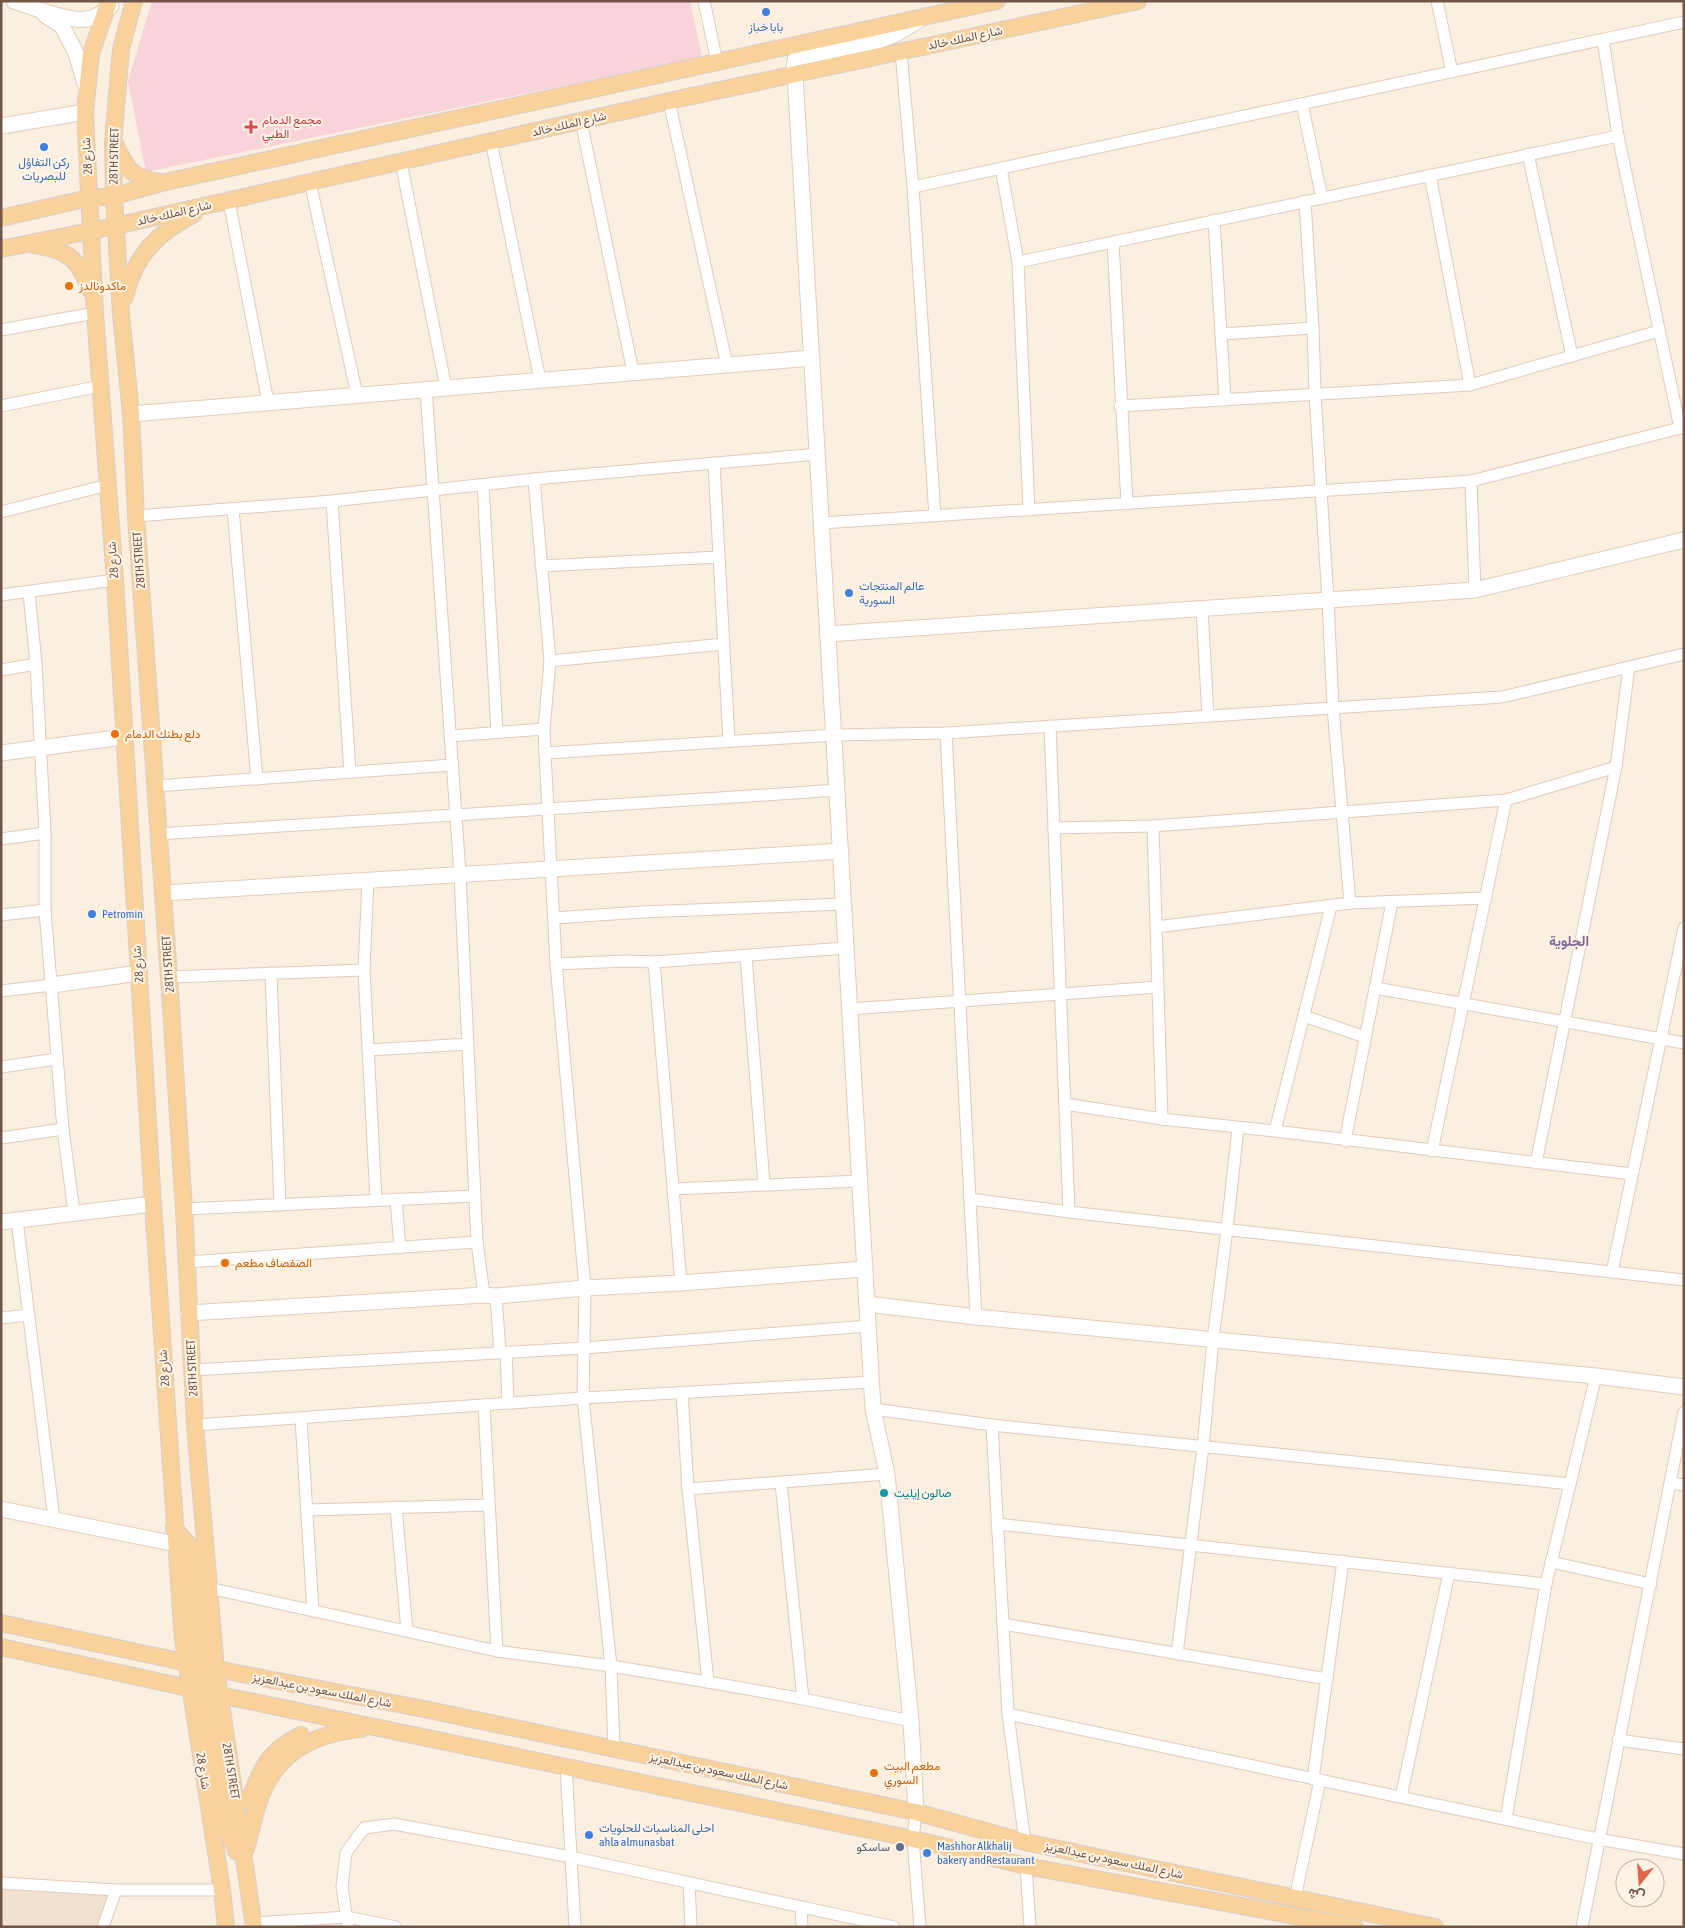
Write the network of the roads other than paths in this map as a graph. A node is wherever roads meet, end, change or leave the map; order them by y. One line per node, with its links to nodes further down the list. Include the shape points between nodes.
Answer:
1 (14, 1): 8 (street)
2 (134, 1): 24 (main road, 28TH STREET, via 121,49)
3 (704, 1): 13 (street)
4 (997, 1): 9 (main road)
5 (1138, 1): 12 (main road, شارع الملك خالد)
6 (1437, 1): 14 (street)
7 (111, 4): 8 (street, via 88,20); 16 (main road, شارع 28, via 91,54)
8 (33, 7): 16 (street, via 62,26 76,53)
9 (923, 18): 13 (main road); 15 (street, via 878,41 799,58 794,63)
10 (1684, 22): 11 (street)
11 (1603, 40): 14 (street); 22 (street)
12 (901, 52): 15 (main road, شارع الملك خالد); 32 (street)
13 (717, 62): 31 (main road)
14 (1452, 72): 18 (street)
15 (796, 74): 17 (main road, شارع الملك خالد); 55 (street)
16 (86, 87): 19 (main road, شارع 28)
17 (669, 101): 20 (main road, شارع الملك خالد); 56 (street)
18 (1302, 104): 28 (street); 35 (street)
19 (85, 112): 21 (street); 27 (main road, شارع 28)
20 (581, 121): 23 (main road, شارع الملك خالد); 57 (street)
21 (1, 126)
22 (1618, 136): 25 (street); 52 (street)
23 (491, 141): 26 (main road, شارع الملك خالد); 58 (street)
24 (114, 142): 31 (main road, via 128,169 140,178); 33 (main road, 28TH STREET)
25 (1528, 154): 29 (street); 54 (street)
26 (402, 162): 30 (main road, شارع الملك خالد); 61 (street)
27 (88, 165): 34 (main road, شارع 28); 39 (main road, via 73,199)
28 (1001, 168): 32 (street); 47 (street)
29 (1430, 175): 35 (street); 59 (street)
30 (310, 182): 36 (main road, شارع الملك خالد); 64 (street)
31 (161, 183): 33 (main road)
32 (913, 187): 85 (street)
33 (114, 196): 34 (main road); 42 (main road, 28TH STREET)
34 (89, 198): 39 (main road); 43 (main road, شارع 28)
35 (1322, 198): 37 (street)
36 (229, 201): 38 (main road, شارع الملك خالد); 66 (street)
37 (1305, 201): 41 (street); 50 (street)
38 (211, 205): 42 (main road, شارع الملك خالد); 49 (main road, via 158,236 141,256 128,279)
39 (57, 206): 40 (main road)
40 (1, 218)
41 (1214, 220): 44 (street); 53 (street)
42 (116, 226): 43 (main road, شارع الملك خالد); 49 (main road, 28TH STREET)
43 (90, 230): 45 (main road, شارع الملك خالد); 48 (main road, شارع 28)
44 (1113, 242): 47 (street); 68 (street)
45 (25, 244): 46 (main road, شارع الملك خالد); 48 (main road, via 52,248 71,256 85,276)
46 (1, 249)
47 (1018, 262): 82 (street)
48 (95, 308): 51 (street); 60 (main road, شارع 28)
49 (121, 314): 69 (main road, 28TH STREET)
50 (1313, 328): 53 (street); 63 (street)
51 (1, 330)
52 (1659, 331): 54 (street); 70 (street)
53 (1221, 334): 65 (street)
54 (1572, 356): 59 (street)
55 (812, 358): 56 (street); 71 (street)
56 (727, 365): 57 (street)
57 (633, 372): 58 (street)
58 (540, 380): 61 (street)
59 (1470, 385): 63 (street)
60 (101, 386): 67 (street); 75 (main road, شارع 28)
61 (446, 388): 62 (street)
62 (426, 389): 64 (street); 77 (street)
63 (1315, 394): 65 (street); 78 (street)
64 (357, 395): 66 (street)
65 (1225, 400): 68 (street)
66 (268, 402): 69 (street)
67 (1, 406)
68 (1120, 406): 80 (street)
69 (131, 414): 84 (main road, 28TH STREET)
70 (1682, 428): 74 (street)
71 (818, 454): 72 (street); 86 (street)
72 (714, 463): 73 (street); 88 (street)
73 (534, 479): 76 (street); 89 (street)
74 (1471, 481): 78 (street); 91 (street)
75 (108, 485): 83 (street); 90 (main road, شارع 28)
76 (483, 485): 77 (street); 107 (street)
77 (433, 490): 79 (street); 110 (street)
78 (1320, 491): 80 (street); 94 (street)
79 (332, 501): 81 (street); 118 (street)
80 (1127, 504): 82 (street)
81 (233, 509): 84 (street); 119 (street)
82 (1029, 510): 85 (street)
83 (1, 512)
84 (136, 516): 120 (main road, 28TH STREET)
85 (935, 516): 86 (street)
86 (822, 523): 96 (street)
87 (1684, 540): 91 (street)
88 (719, 557): 89 (street); 97 (street)
89 (542, 566): 99 (street)
90 (115, 580): 92 (street); 111 (main road, شارع 28)
91 (1475, 590): 94 (street)
92 (29, 592): 93 (street); 100 (street)
93 (1, 595)
94 (1328, 600): 95 (street); 103 (street)
95 (1202, 609): 96 (street); 104 (street)
96 (828, 634): 109 (street)
97 (724, 644): 99 (street); 112 (street)
98 (1684, 654): 101 (street)
99 (550, 661): 106 (street)
100 (36, 664): 102 (street); 113 (street)
101 (1629, 667): 103 (street, via 1502,697); 117 (street)
102 (1, 670)
103 (1333, 708): 104 (street); 124 (street)
104 (1208, 716): 105 (street)
105 (1050, 726): 108 (street); 127 (street)
106 (544, 729): 107 (street); 115 (street)
107 (497, 732): 110 (street)
108 (946, 733): 109 (street); 159 (street)
109 (834, 735): 112 (street); 121 (street)
110 (450, 736): 116 (street)
111 (124, 737): 113 (street); 151 (main road, شارع 28)
112 (729, 741): 115 (street)
113 (40, 748): 114 (street); 128 (street)
114 (1, 753)
115 (545, 753): 123 (street)
116 (452, 766): 118 (street); 125 (street)
117 (1616, 767): 122 (street); 163 (street)
118 (350, 772): 119 (street)
119 (257, 779): 120 (street)
120 (155, 786): 129 (main road, 28TH STREET)
121 (837, 790): 123 (street); 131 (street)
122 (1506, 800): 124 (street); 136 (street)
123 (547, 810): 125 (street); 132 (street)
124 (1343, 812): 126 (street); 138 (street)
125 (456, 814): 129 (street); 133 (street)
126 (1153, 826): 127 (street); 144 (street)
127 (1054, 828): 158 (street)
128 (45, 833): 130 (street); 141 (street)
129 (158, 834): 135 (main road, 28TH STREET)
130 (1, 839)
131 (841, 851): 132 (street); 139 (street)
132 (550, 869): 133 (street); 143 (street)
133 (460, 874): 134 (street); 167 (street)
134 (368, 880): 135 (street); 150 (street)
135 (163, 893): 153 (main road, 28TH STREET)
136 (1486, 898): 137 (street); 160 (street)
137 (1392, 902): 138 (street); 156 (street)
138 (1350, 903): 140 (street)
139 (844, 904): 143 (street); 146 (street)
140 (1331, 906): 144 (street); 162 (street)
141 (46, 910): 142 (street); 154 (street)
142 (1, 916)
143 (554, 918): 149 (street)
144 (1156, 927): 155 (street)
145 (1684, 928): 165 (street)
146 (846, 948): 147 (street); 161 (street)
147 (746, 956): 148 (street); 182 (street)
148 (654, 962): 149 (street); 183 (street)
149 (556, 964): 203 (street)
150 (364, 970): 152 (street); 168 (street)
151 (138, 973): 154 (street); 188 (main road, شارع 28)
152 (270, 974): 153 (street); 189 (street)
153 (169, 977): 190 (main road, 28TH STREET)
154 (52, 984): 157 (street); 169 (street)
155 (1158, 987): 158 (street); 172 (street)
156 (1375, 988): 160 (street); 164 (street)
157 (1, 991)
158 (1060, 994): 159 (street); 171 (street)
159 (961, 1000): 161 (street); 186 (street)
160 (1463, 1004): 163 (street); 178 (street)
161 (850, 1009): 181 (street)
162 (1304, 1016): 164 (street); 175 (street)
163 (1565, 1022): 165 (street); 179 (street)
164 (1365, 1037): 177 (street)
165 (1661, 1038): 166 (street); 180 (street)
166 (1684, 1043)
167 (468, 1044): 168 (street); 184 (street)
168 (368, 1050): 187 (street)
169 (57, 1059): 170 (street); 174 (street)
170 (1, 1066)
171 (1065, 1104): 172 (street); 192 (street)
172 (1162, 1120): 173 (street)
173 (1238, 1128): 175 (street); 195 (street)
174 (63, 1129): 176 (street); 191 (street)
175 (1275, 1131): 177 (street)
176 (1, 1138)
177 (1345, 1141): 178 (street)
178 (1432, 1151): 179 (street)
179 (1536, 1163): 180 (street)
180 (1632, 1174): 200 (street)
181 (860, 1181): 182 (street); 199 (street)
182 (764, 1184): 183 (street)
183 (673, 1189): 202 (street)
184 (475, 1196): 185 (street); 196 (street)
185 (396, 1199): 187 (street); 197 (street)
186 (970, 1199): 192 (street); 208 (street)
187 (376, 1200): 189 (street)
188 (153, 1204): 191 (street); 240 (main road, شارع 28)
189 (280, 1205): 190 (street)
190 (184, 1209): 198 (main road, 28TH STREET)
191 (74, 1212): 193 (street)
192 (1069, 1212): 195 (street)
193 (17, 1220): 194 (street); 207 (street)
194 (1, 1222)
195 (1227, 1229): 200 (street); 211 (street)
196 (477, 1242): 197 (street); 204 (street)
197 (400, 1248): 198 (street)
198 (187, 1262): 206 (main road, 28TH STREET)
199 (864, 1270): 202 (street); 205 (street)
200 (1612, 1272): 201 (street)
201 (1684, 1280)
202 (681, 1283): 203 (street)
203 (585, 1288): 204 (street); 212 (street)
204 (490, 1295): 206 (street); 213 (street)
205 (867, 1304): 208 (street); 210 (street)
206 (188, 1313): 214 (main road, 28TH STREET)
207 (29, 1315): 209 (street); 238 (street)
208 (976, 1317): 211 (street)
209 (1, 1318)
210 (868, 1326): 212 (street); 216 (street)
211 (1213, 1340): 215 (street); 227 (street)
212 (585, 1348): 213 (street); 219 (street)
213 (503, 1352): 214 (street); 220 (street)
214 (192, 1370): 225 (main road, 28TH STREET)
215 (1596, 1376): 217 (street); 231 (street)
216 (872, 1382): 218 (street); 222 (street)
217 (1684, 1387)
218 (682, 1392): 219 (street); 233 (street)
219 (583, 1398): 220 (street); 256 (street)
220 (508, 1403): 221 (street)
221 (484, 1405): 224 (street); 234 (street)
222 (873, 1409): 226 (street); 228 (street)
223 (1684, 1412): 230 (street)
224 (301, 1418): 225 (street); 237 (street)
225 (195, 1425): 247 (main road, 28TH STREET)
226 (992, 1425): 227 (street); 239 (street)
227 (1203, 1447): 231 (street); 241 (street)
228 (887, 1474): 229 (street); 263 (street)
229 (781, 1483): 233 (street); 260 (street)
230 (1671, 1483): 232 (street); 246 (street)
231 (1570, 1484): 243 (street)
232 (1684, 1485)
233 (688, 1489): 258 (street)
234 (489, 1505): 235 (street); 253 (street)
235 (396, 1507): 237 (street); 251 (street)
236 (1, 1509): 238 (street)
237 (307, 1510): 248 (street)
238 (54, 1519): 240 (street)
239 (998, 1524): 241 (street); 250 (street)
240 (175, 1536): 255 (main road, via 188,1545 191,1557)
241 (1191, 1545): 242 (street); 254 (street)
242 (1344, 1562): 244 (street); 257 (street)
243 (1552, 1562): 245 (street); 246 (street)
244 (1449, 1573): 245 (street); 270 (street)
245 (1546, 1584): 272 (street)
246 (1651, 1584): 265 (street)
247 (209, 1588): 248 (street); 255 (main road, 28TH STREET)
248 (313, 1611): 251 (street)
249 (1, 1623): 255 (main road, شارع الملك سعود بن عبدالعزيز)
250 (1003, 1624): 254 (street); 261 (street)
251 (406, 1631): 253 (street)
252 (1, 1647): 259 (main road, شارع الملك سعود بن عبدالعزيز)
253 (497, 1651): 256 (street)
254 (1177, 1654): 257 (street)
255 (201, 1666): 259 (main road, 28TH STREET); 259 (main road, شارع 28); 266 (main road, شارع الملك سعود بن عبدالعزيز)
256 (612, 1666): 258 (street); 266 (street)
257 (1327, 1679): 269 (street)
258 (708, 1682): 260 (street)
259 (205, 1691): 262 (main road, شارع الملك سعود بن عبدالعزيز); 273 (main road, 28TH STREET); 279 (main road, via 229,1832 233,1848); 284 (main road, شارع 28)
260 (803, 1699): 263 (street)
261 (1008, 1714): 269 (street); 276 (street)
262 (338, 1720): 264 (main road, شارع الملك سعود بن عبدالعزيز); 273 (main road, via 292,1739 268,1759 257,1778)
263 (910, 1721): 271 (street)
264 (380, 1728): 268 (main road, شارع الملك سعود بن عبدالعزيز); 279 (main road, via 315,1738 292,1752 275,1770 265,1788)
265 (1618, 1740): 267 (street); 275 (street)
266 (614, 1749): 271 (main road, شارع الملك سعود بن عبدالعزيز)
267 (1684, 1749)
268 (566, 1766): 274 (main road, شارع الملك سعود بن عبدالعزيز); 278 (street)
269 (1316, 1779): 270 (street); 285 (street)
270 (1402, 1797): 272 (street)
271 (916, 1812): 274 (street); 276 (main road, شارع الملك سعود بن عبدالعزيز)
272 (1506, 1819): 275 (street)
273 (240, 1827): 279 (main road, 28TH STREET)
274 (913, 1839): 280 (main road, شارع الملك سعود بن عبدالعزيز); 296 (street)
275 (1598, 1839): 277 (street); 300 (street)
276 (1024, 1842): 285 (main road, شارع الملك سعود بن عبدالعزيز)
277 (1684, 1854)
278 (571, 1857): 281 (street); 287 (street, via 394,1824 364,1828 346,1853 342,1887); 292 (street)
279 (244, 1859): 288 (main road, 28TH STREET)
280 (1026, 1866): 297 (street); 298 (main road, شارع الملك سعود بن عبدالعزيز)
281 (689, 1883): 286 (street); 293 (street)
282 (1, 1884): 283 (street)
283 (116, 1890): 284 (street); 289 (street)
284 (222, 1890): 290 (main road, شارع 28)
285 (1295, 1898): 299 (main road, شارع الملك سعود بن عبدالعزيز)
286 (801, 1907): 294 (street); 295 (street)
287 (347, 1922): 288 (street); 291 (street)
288 (254, 1925)
289 (103, 1927)
290 (226, 1927)
291 (396, 1927)
292 (575, 1927)
293 (691, 1927)
294 (802, 1927)
295 (894, 1927)
296 (920, 1927)
297 (1030, 1927)
298 (1355, 1927)
299 (1435, 1927)
300 (1582, 1927)

